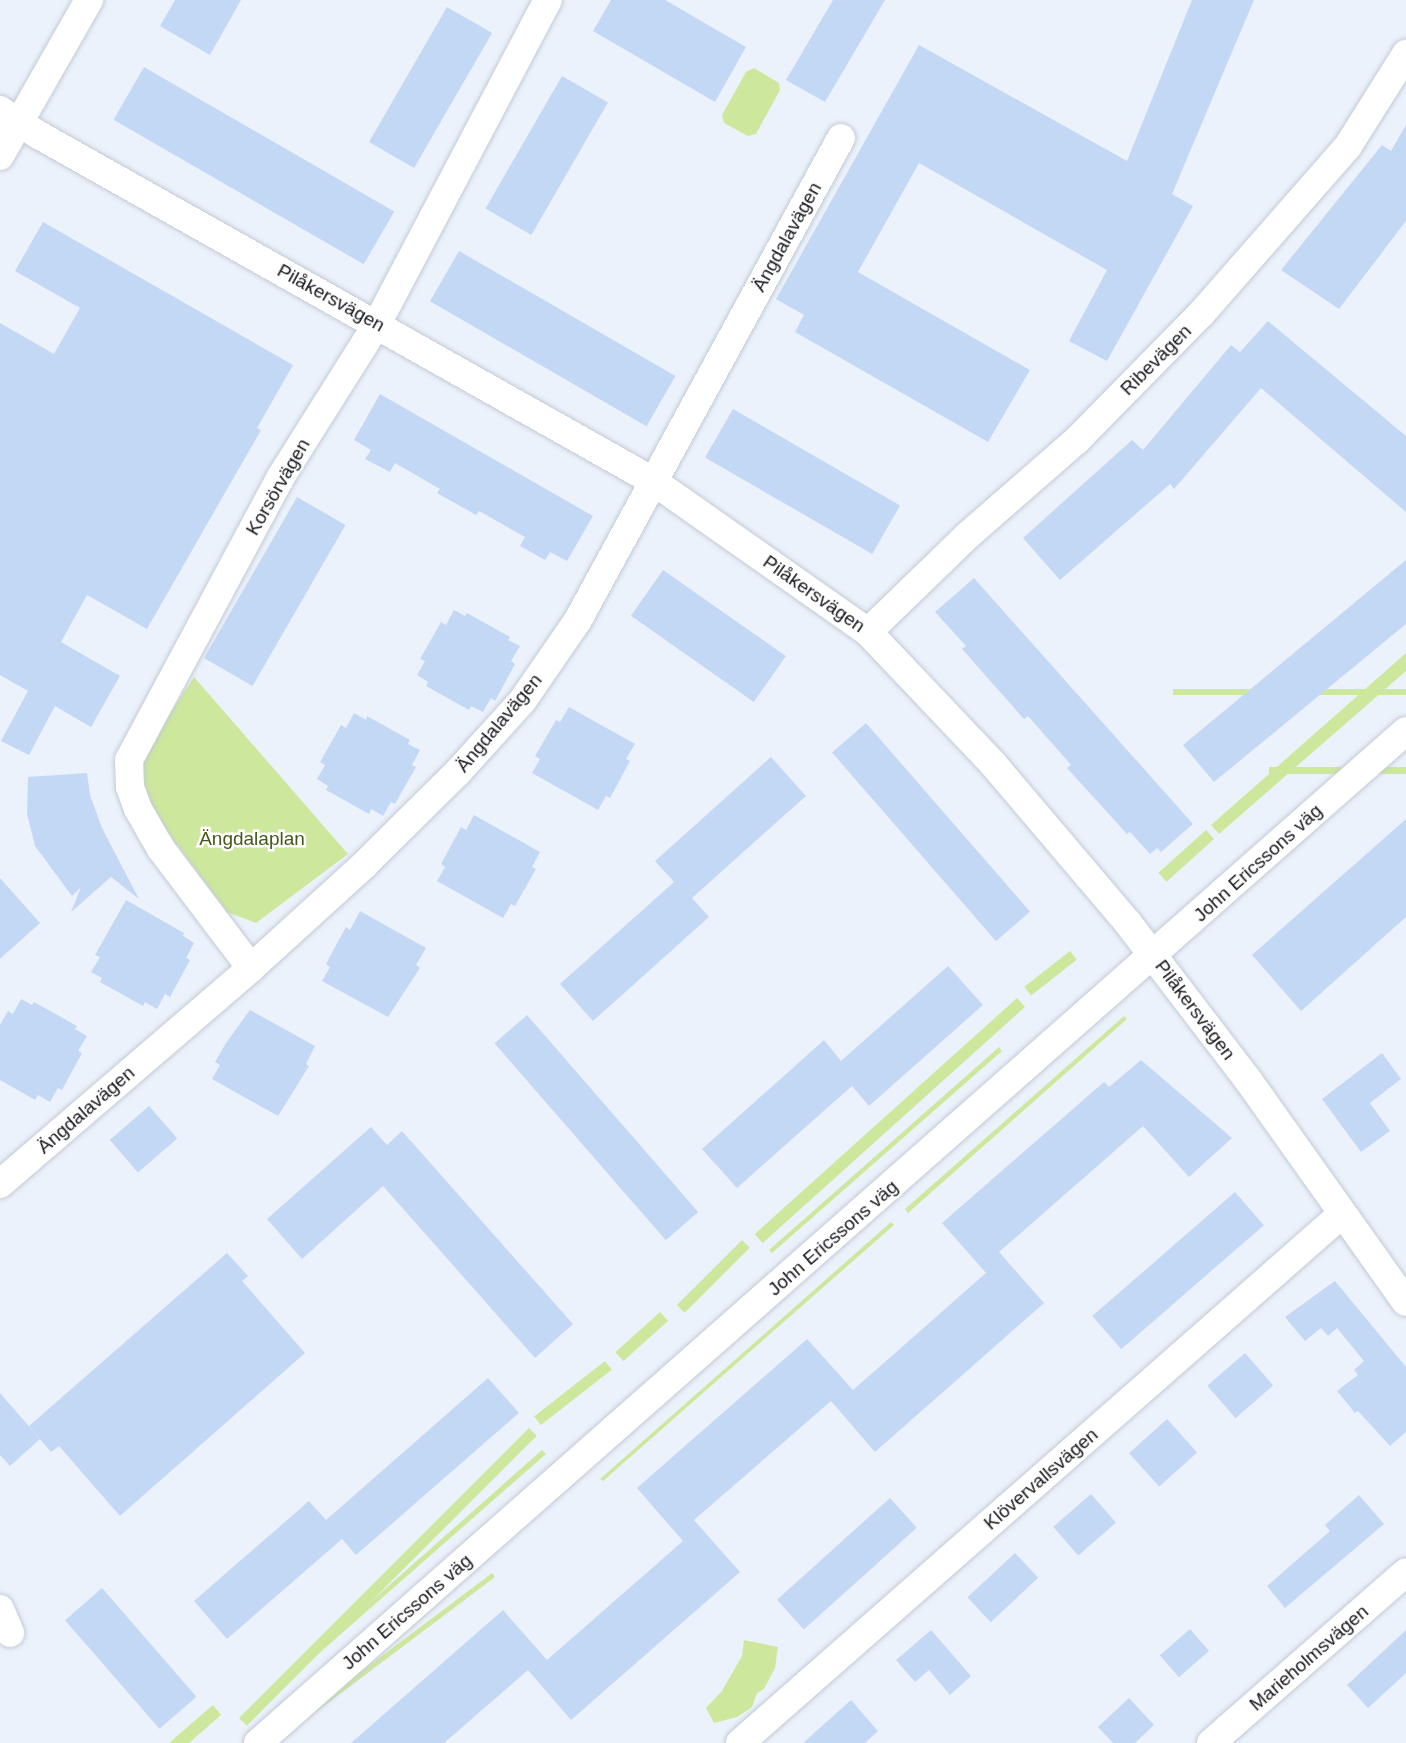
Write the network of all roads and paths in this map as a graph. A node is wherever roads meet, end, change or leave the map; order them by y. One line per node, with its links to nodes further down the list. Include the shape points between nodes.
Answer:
1 (89, 0): 4 (street)
2 (548, 0): 7 (street, Korsörvägen)
3 (1406, 54): 9 (street, Ribevägen, via 1348,146 1209,305 1077,440 967,536)
4 (9, 115): 6 (street); 7 (street, Pilåkersvägen)
5 (841, 138): 8 (street, Ängdalavägen)
6 (0, 156)
7 (377, 324): 8 (street, Pilåkersvägen); 12 (street, Korsörvägen, via 282,475 129,760 130,787 160,849)
8 (653, 481): 9 (street, Pilåkersvägen); 12 (street, Ängdalavägen, via 578,620 523,700 364,865)
9 (868, 632): 11 (street, Pilåkersvägen, via 994,765)
10 (1406, 731): 11 (street, John Ericssons väg)
11 (1153, 955): 14 (street, Pilåkersvägen); 17 (street, John Ericssons väg)
12 (251, 968): 13 (street, Ängdalavägen)
13 (0, 1184)
14 (1342, 1214): 15 (street, Pilåkersvägen); 18 (street, Klövervallsvägen)
15 (1406, 1302)
16 (1406, 1572): 19 (street, Marieholmsvägen)
17 (258, 1743)
18 (740, 1743)
19 (1211, 1743)

